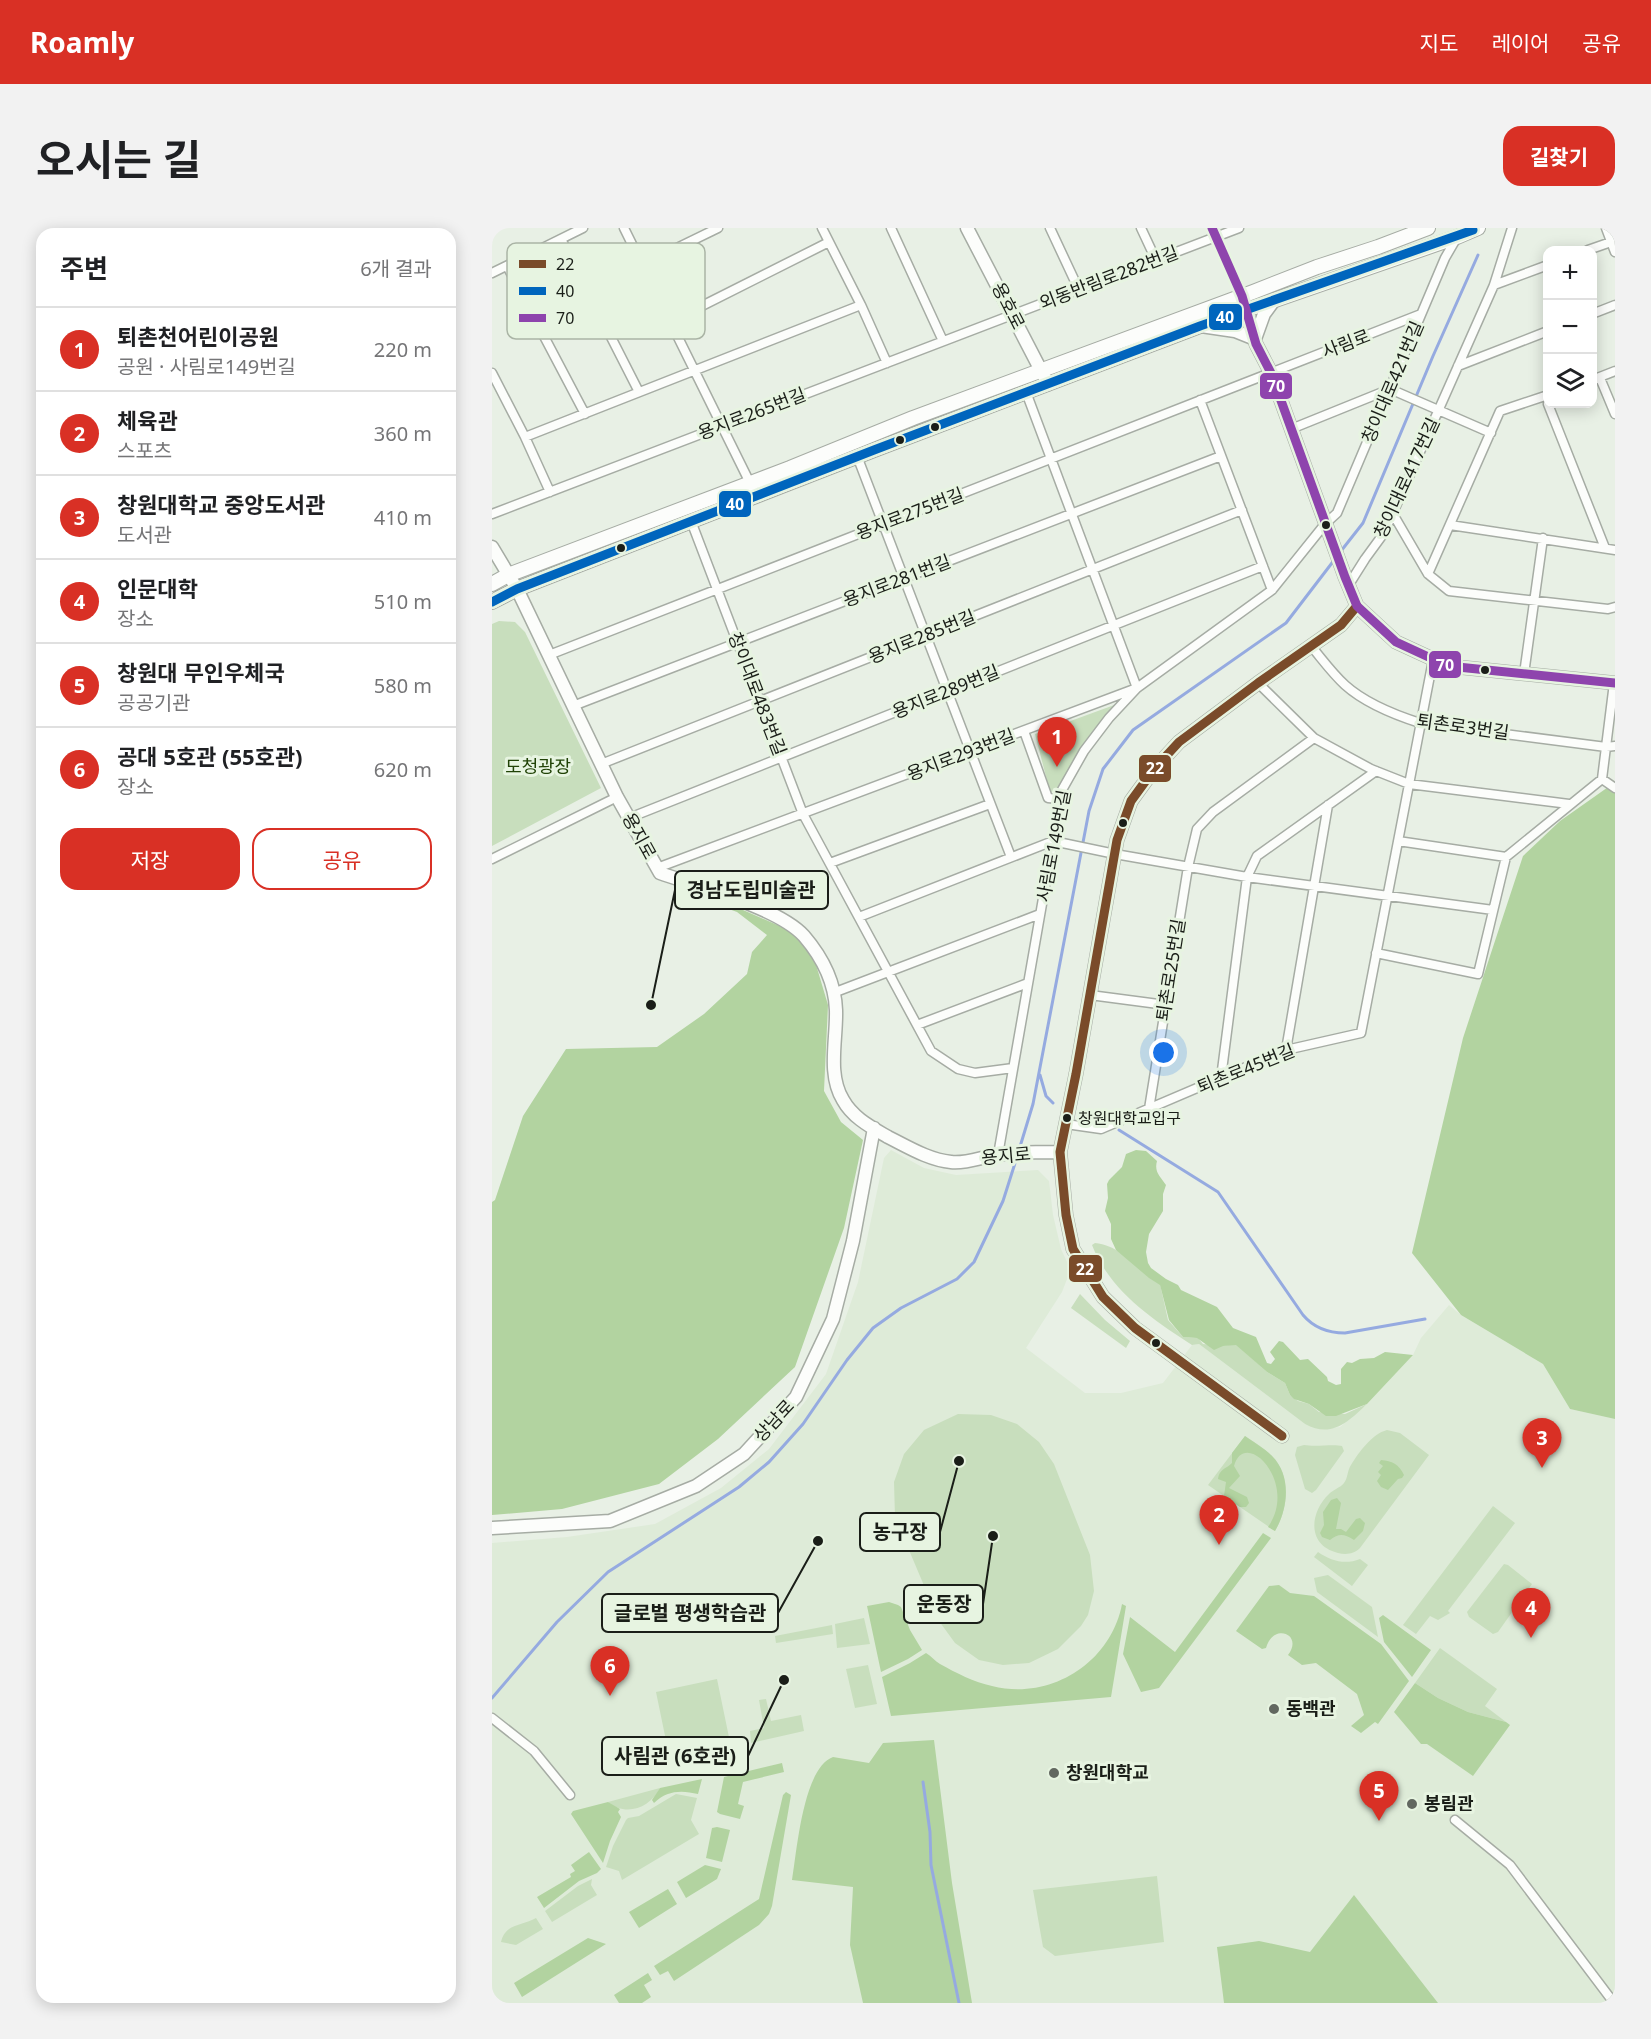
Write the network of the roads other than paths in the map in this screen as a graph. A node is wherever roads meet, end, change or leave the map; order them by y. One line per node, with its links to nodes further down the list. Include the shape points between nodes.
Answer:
1 (583, 228): 17 (street)
2 (624, 228): 22 (street)
3 (718, 228): 23 (street)
4 (822, 228): 18 (street)
5 (891, 228): 46 (street)
6 (967, 228): 39 (street, 용호로)
7 (1050, 228): 31 (street)
8 (1141, 228): 26 (street)
9 (1212, 228): 15 (street)
10 (1239, 228): 15 (street, 외동반림로282번길)
11 (1428, 228): 33 (main road, via 1317,267)
12 (1512, 228): 30 (street, 창이대로417번길)
13 (1606, 228): 19 (street)
14 (1475, 230): 16 (main road)
15 (1216, 237): 26 (street, 외동반림로282번길); 33 (street)
16 (1457, 237): 32 (main road); 38 (street, 창이대로421번길)
17 (561, 239): 20 (street); 21 (street)
18 (830, 242): 34 (street); 35 (street)
19 (1611, 242): 24 (street); 25 (street)
20 (553, 243)
21 (563, 243)
22 (631, 243)
23 (687, 243)
24 (1597, 247)
25 (1615, 252)
26 (1156, 260): 31 (street, 외동반림로282번길)
27 (507, 266): 29 (street)
28 (1543, 267): 30 (street)
29 (492, 273)
30 (1494, 285): 48 (street, 창이대로417번길)
31 (1079, 290): 39 (street, 외동반림로282번길)
32 (1275, 299): 33 (main road); 45 (street, via 1264,314)
33 (1244, 303): 40 (main road); 45 (street); 50 (main road)
34 (705, 304)
35 (861, 305): 47 (street); 49 (street)
36 (1615, 305): 37 (street)
37 (1597, 312)
38 (1421, 314): 53 (street, 사림로); 56 (street, 창이대로421번길)
39 (1013, 316): 46 (street, 용지로265번길); 50 (street, 용호로)
40 (1200, 326): 45 (street, via 1235,331); 55 (main road)
41 (1543, 333): 48 (street)
42 (545, 339): 63 (street)
43 (612, 339): 57 (street)
44 (678, 339): 49 (street)
45 (1255, 339): 53 (street)
46 (943, 342): 47 (street, 용지로265번길)
47 (887, 363): 65 (street, 용지로265번길)
48 (1458, 366): 62 (street, 창이대로417번길)
49 (694, 370): 57 (street); 65 (street)
50 (1041, 371): 55 (street, 용호로); 72 (main road, via 913,418)
51 (1615, 371): 54 (street)
52 (492, 373): 68 (street)
53 (1271, 373): 59 (street, 용지로275번길); 66 (street)
54 (1597, 379): 64 (street)
55 (1048, 384): 58 (main road)
56 (1390, 389): 62 (street); 66 (street); 80 (street, 창이대로421번길, via 1337,513)
57 (639, 392): 63 (street)
58 (1026, 392): 69 (main road); 71 (street)
59 (1200, 400): 70 (street); 71 (street, 용지로275번길)
60 (1543, 400): 67 (street, via 1500,411)
61 (1551, 408): 84 (street)
62 (1437, 409): 67 (street); 77 (street, 창이대로417번길)
63 (585, 414): 68 (street)
64 (1615, 414)
65 (722, 425): 72 (street); 73 (street, 용지로265번길)
66 (1291, 429): 80 (street)
67 (1491, 433): 81 (street)
68 (525, 437): 73 (street)
69 (857, 456): 72 (main road); 79 (street)
70 (1221, 456): 74 (street); 76 (street, 용지로281번길)
71 (1050, 459): 76 (street); 79 (street, 용지로275번길)
72 (753, 489): 78 (main road); 89 (main road)
73 (550, 492): 75 (street, 용지로265번길)
74 (1242, 510): 86 (street); 87 (street, 용지로285번길)
75 (492, 514)
76 (1071, 514): 87 (street); 90 (street, 용지로281번길)
77 (1393, 514): 88 (street); 91 (street, 창이대로417번길, via 1384,533)
78 (691, 521): 93 (main road); 94 (street, 창이대로483번길)
79 (883, 524): 90 (street); 94 (street, 용지로275번길)
80 (1326, 525): 91 (street); 95 (street, 사림로149번길)
81 (1450, 525): 82 (street); 88 (street)
82 (1543, 538): 84 (street); 96 (street)
83 (492, 547): 89 (street, 용지로)
84 (1605, 548): 85 (street)
85 (1615, 550)
86 (1263, 566): 95 (street); 100 (street, 용지로289번길)
87 (1092, 569): 100 (street); 101 (street, 용지로285번길)
88 (1428, 574): 96 (street, via 1449,591)
89 (508, 575): 92 (main road); 93 (street, 용지로)
90 (904, 579): 101 (street); 102 (street, 용지로281번길)
91 (1347, 582): 98 (street)
92 (492, 584)
93 (517, 590): 97 (main road); 104 (street, 용지로)
94 (717, 590): 102 (street, 창이대로483번길); 104 (street, 용지로275번길)
95 (1272, 590): 109 (street, 사림로149번길)
96 (1534, 600): 99 (street); 106 (street)
97 (492, 602)
98 (1357, 606): 103 (street, via 1341,625); 105 (street, via 1396,642)
99 (1615, 608)
100 (1114, 626): 109 (street); 110 (street, 용지로289번길)
101 (926, 635): 110 (street); 111 (street, 용지로285번길)
102 (737, 643): 111 (street, 창이대로483번길); 112 (street, 용지로281번길)
103 (1311, 646): 107 (street); 113 (street, 퇴촌로3번길, via 1346,686 1385,710)
104 (549, 655): 112 (street, 용지로)
105 (1432, 660): 106 (street, via 1448,666); 113 (street)
106 (1524, 674): 108 (street)
107 (1258, 682): 115 (street); 133 (street, via 1179,742 1155,768 1131,801)
108 (1615, 683): 116 (street)
109 (1137, 688): 114 (street, 용지로293번길); 125 (street, 사림로149번길, via 1084,751)
110 (947, 691): 117 (street); 118 (street, 용지로289번길)
111 (760, 701): 118 (street, 창이대로483번길); 119 (street, 용지로285번길)
112 (573, 706): 119 (street, 용지로)
113 (1420, 723): 116 (street, 퇴촌로3번길); 122 (street)
114 (1024, 731): 117 (street, 용지로293번길); 125 (street, via 1048,798)
115 (1314, 738): 120 (street); 138 (street, 퇴촌로25번길, via 1213,812 1197,829)
116 (1610, 746): 121 (street)
117 (970, 751): 126 (street); 129 (street, 용지로293번길)
118 (781, 757): 129 (street, 창이대로483번길); 130 (street, 용지로289번길)
119 (601, 764): 124 (street, 용지로)
120 (1376, 771): 122 (street); 128 (street)
121 (1602, 779): 123 (street); 127 (street)
122 (1408, 784): 127 (street); 131 (street)
123 (1615, 788)
124 (617, 796): 130 (street, 용지로); 136 (street)
125 (1060, 799): 132 (street, 사림로149번길)
126 (990, 804): 135 (street); 137 (street)
127 (1569, 804): 134 (street)
128 (1328, 805): 140 (street, via 1257,856); 141 (street)
129 (803, 814): 137 (street, 창이대로483번길); 139 (street, 용지로293번길)
130 (629, 818): 139 (street, 용지로)
131 (1398, 841): 134 (street); 142 (street)
132 (1056, 842): 133 (street); 135 (street); 144 (street, 사림로149번길)
133 (1111, 853): 138 (street); 150 (street)
134 (1506, 857): 143 (street)
135 (1011, 858): 145 (street)
136 (492, 859)
137 (830, 863): 145 (street, 창이대로483번길)
138 (1188, 867): 140 (street); 151 (street, 퇴촌로25번길)
139 (657, 868): 149 (street, 용지로, via 660,873 782,919 803,935 818,954 829,975)
140 (1247, 877): 141 (street); 155 (street)
141 (1314, 886): 142 (street); 153 (street)
142 (1387, 896): 143 (street); 146 (street)
143 (1493, 910): 146 (street, via 1478,974)
144 (1040, 914): 147 (street); 148 (street, 사림로149번길)
145 (859, 917): 147 (street, 창이대로483번길)
146 (1376, 953): 153 (street, 퇴촌로45번길, via 1361,1033)
147 (888, 972): 149 (street); 152 (street, 창이대로483번길)
148 (1028, 983): 152 (street); 154 (street, 사림로149번길)
149 (832, 993): 158 (street, 용지로, via 836,1009 836,1082 843,1101 861,1121)
150 (1090, 995): 151 (street); 157 (street)
151 (1166, 1005): 156 (street, 퇴촌로25번길)
152 (917, 1025): 154 (street, 창이대로483번길, via 931,1051 958,1069 975,1073)
153 (1286, 1050): 155 (street, 퇴촌로45번길)
154 (1013, 1068): 160 (street, 사림로149번길)
155 (1221, 1078): 156 (street, 퇴촌로45번길)
156 (1149, 1108): 157 (street, 퇴촌로45번길, via 1101,1129)
157 (1066, 1124): 159 (street)
158 (874, 1128): 160 (street, 용지로, via 926,1156 953,1162); 162 (street, 상남로, via 854,1241 834,1319 796,1397 744,1454 696,1486 610,1521)
159 (1060, 1152): 160 (street, 용지로); 161 (street, via 1073,1249 1103,1297 1135,1328)
160 (1000, 1154)
161 (1282, 1436)
162 (492, 1528)
163 (492, 1718): 164 (street, via 534,1751)
164 (570, 1795)
165 (1455, 1820): 166 (street, via 1510,1865)
166 (1614, 2003)

